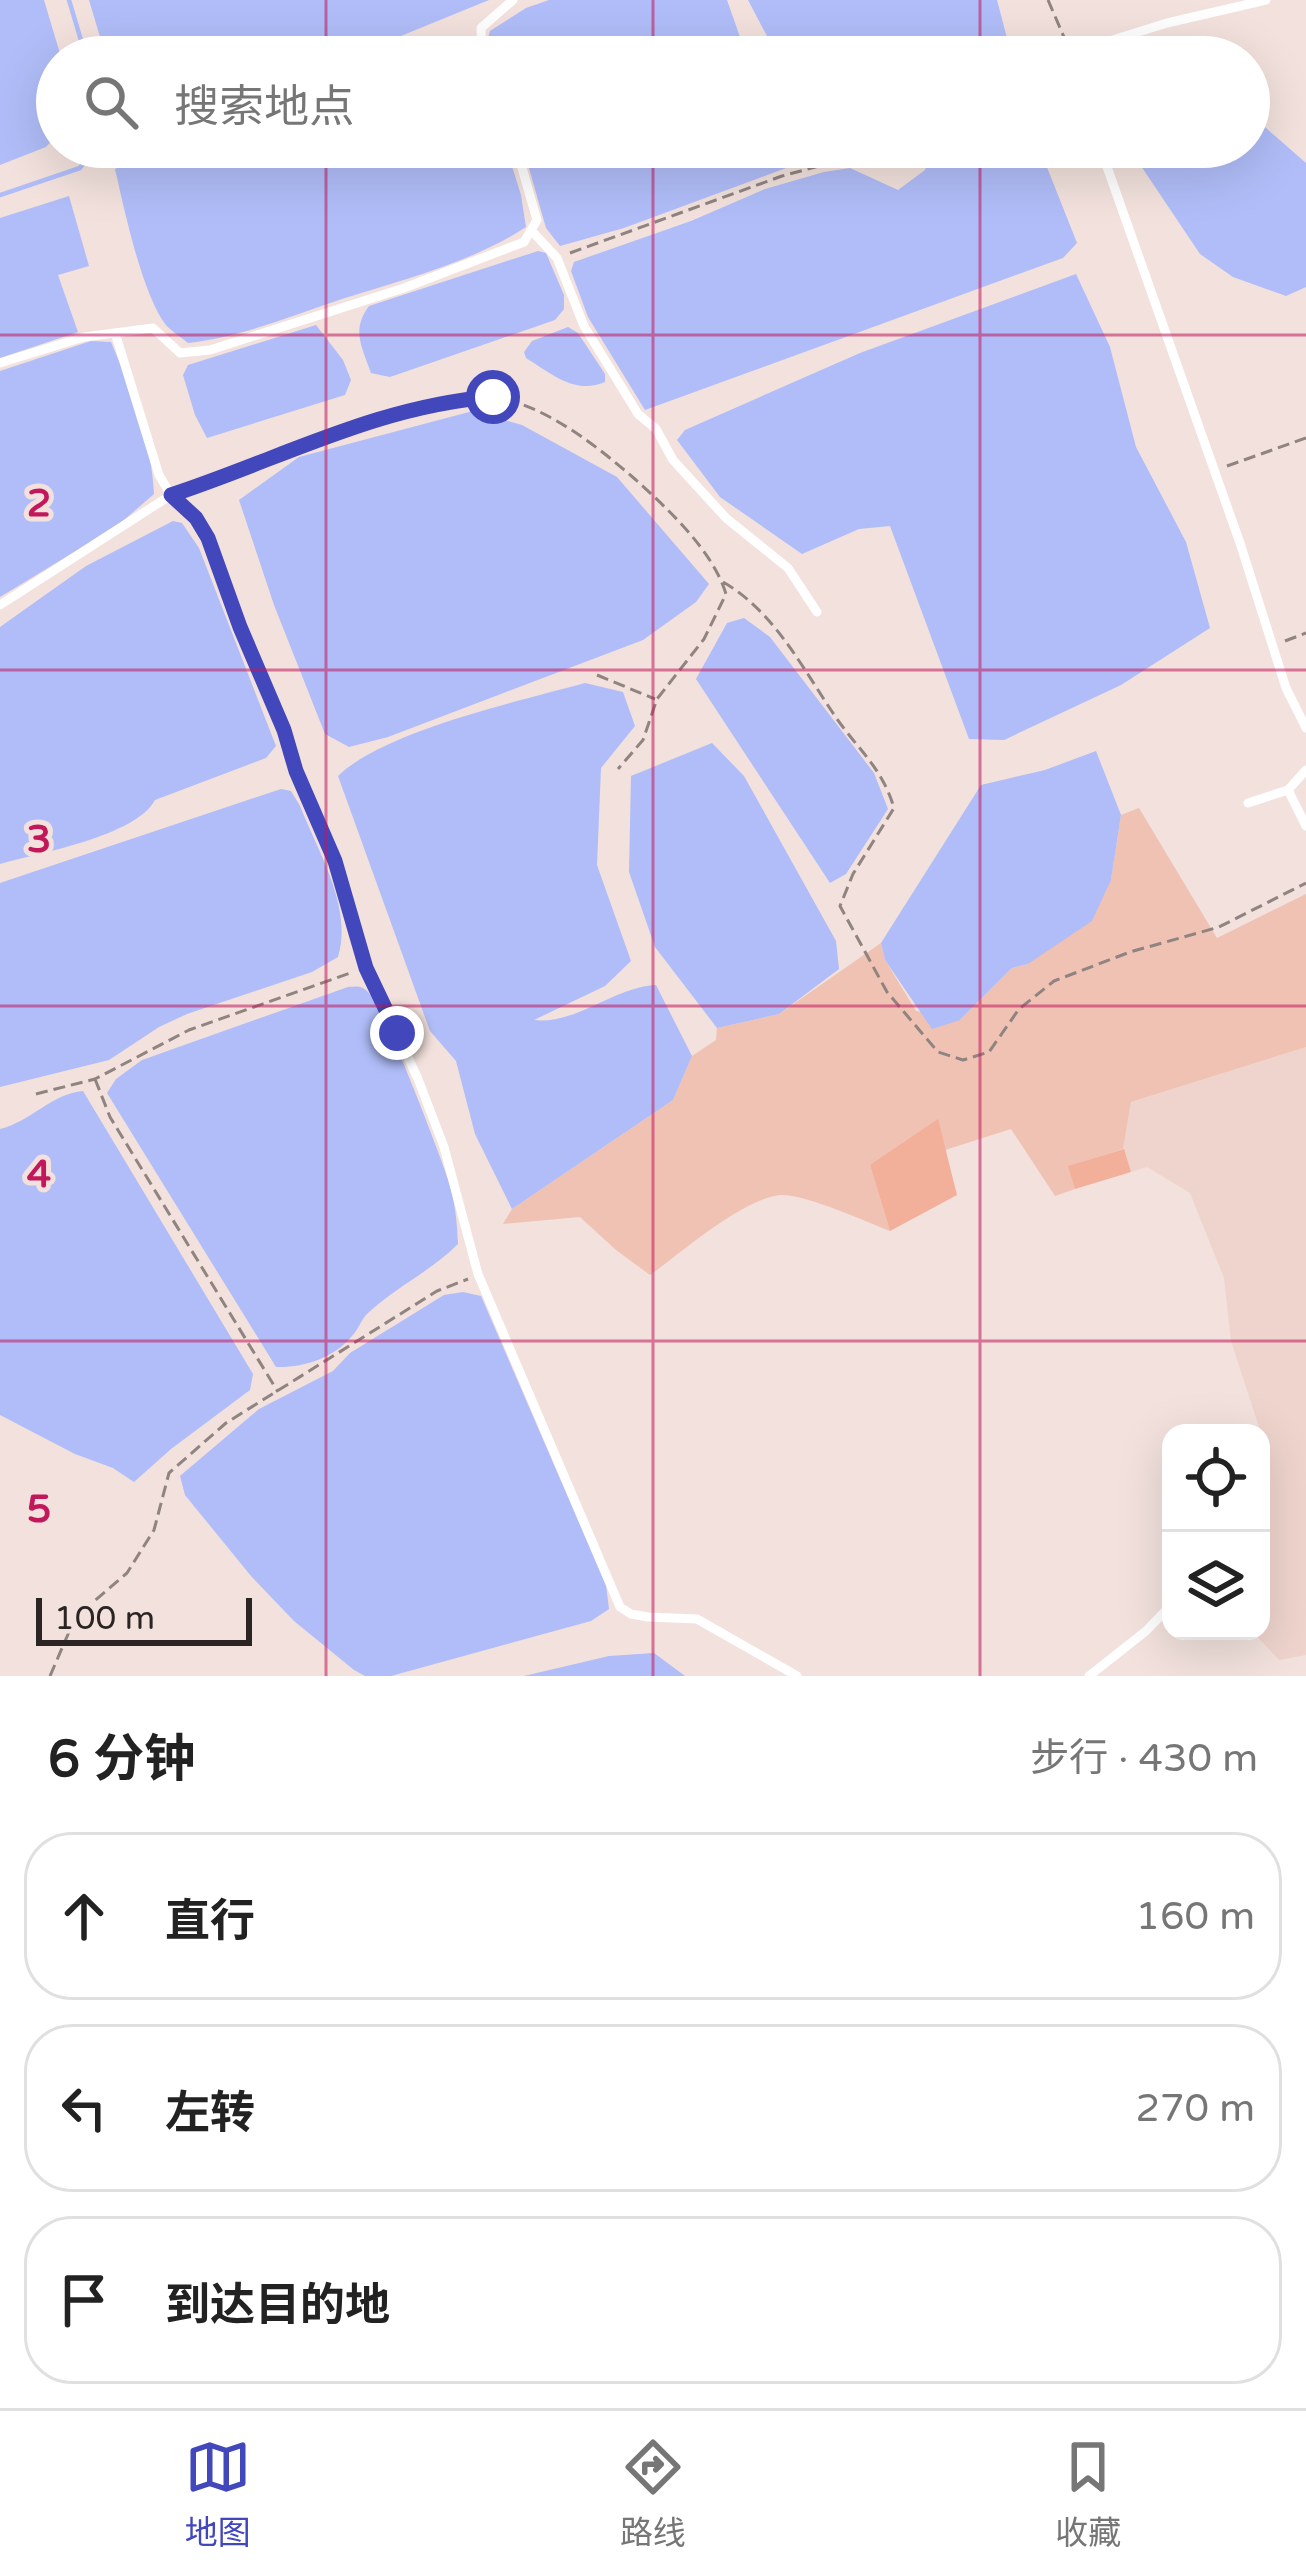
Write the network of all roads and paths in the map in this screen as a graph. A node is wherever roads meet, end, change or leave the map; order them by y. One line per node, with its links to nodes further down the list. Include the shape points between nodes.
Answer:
1 (513, 0): 4 (lane)
2 (1048, 0): 5 (path)
3 (1266, 0): 6 (lane)
4 (481, 36)
5 (1062, 36)
6 (1125, 36)
7 (522, 168): 10 (lane, via 537,220)
8 (812, 168): 11 (path)
9 (1107, 168): 15 (lane)
10 (531, 230): 11 (lane); 12 (lane, via 524,242 404,287 210,350 181,353 153,328)
11 (557, 258): 19 (lane, via 584,326 638,414 726,518 788,568)
12 (116, 336): 13 (lane, via 84,337); 16 (lane)
13 (0, 363)
14 (1306, 438): 15 (path)
15 (1214, 470): 21 (lane)
16 (171, 495): 17 (path, via 343,429 442,400 493,397 535,410 608,456 653,496); 18 (lane); 31 (lane, via 208,538 335,861)
17 (722, 582): 23 (path, via 726,594 704,639); 30 (path, via 779,634 885,779 894,808 840,906 887,992 938,1052 963,1060 989,1052 1019,1009 1054,981 1219,927)
18 (0, 605)
19 (817, 612)
20 (1306, 633): 21 (path)
21 (1273, 646): 24 (lane)
22 (598, 675): 23 (path)
23 (657, 699): 25 (path, via 643,740)
24 (1306, 728)
25 (618, 770)
26 (1306, 770): 27 (lane)
27 (1288, 790): 28 (lane); 29 (lane)
28 (1248, 803)
29 (1306, 826)
30 (1306, 883)
31 (366, 968): 32 (path, via 189,1030); 34 (lane, via 444,1147)
32 (95, 1079): 33 (path); 35 (path, via 110,1117)
33 (36, 1094)
34 (478, 1274): 35 (path, via 437,1291); 38 (lane, via 620,1607 697,1619)
35 (278, 1392): 37 (path, via 226,1423 170,1473 154,1530 127,1573 69,1632)
36 (1162, 1614): 39 (lane)
37 (50, 1676)
38 (797, 1676)
39 (1089, 1676)

